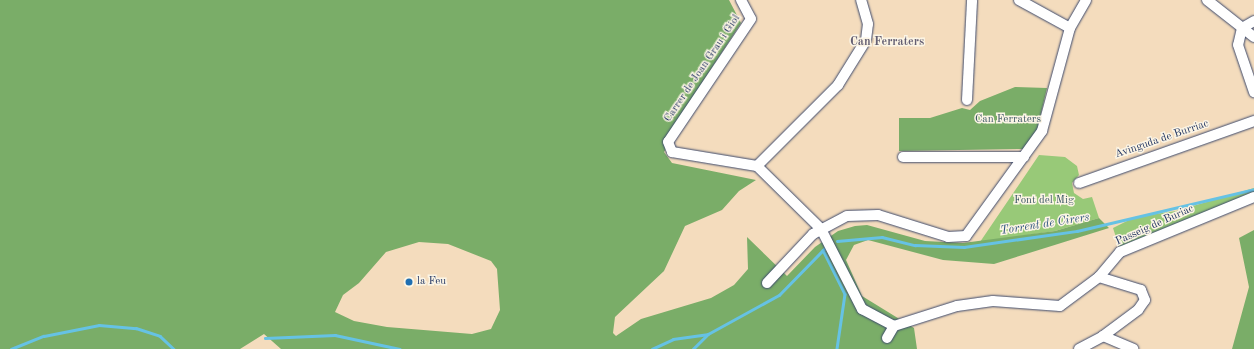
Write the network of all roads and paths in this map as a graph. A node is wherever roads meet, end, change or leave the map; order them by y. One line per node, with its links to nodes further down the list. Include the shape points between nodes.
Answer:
1 (740, 0): 16 (street, Carrer de Joan Grau i Giol, via 751,19 668,142 672,152)
2 (860, 0): 16 (street, via 868,24 866,40 838,85)
3 (972, 0): 12 (street)
4 (1019, 0): 8 (street)
5 (1086, 0): 8 (street)
6 (1207, 0): 9 (street)
7 (1254, 21): 9 (street)
8 (1070, 28): 15 (street, via 1042,132)
9 (1242, 28): 10 (street); 11 (street, via 1238,45)
10 (1254, 37)
11 (1254, 92)
12 (966, 100)
13 (1254, 121): 17 (street, Avinguda de Burriac)
14 (903, 157): 15 (street)
15 (1024, 157): 19 (street, via 966,236 948,237 878,215 863,214 848,216)
16 (758, 166): 19 (street)
17 (1079, 183)
18 (1254, 197): 20 (street, Passeig de Buriac, via 1120,252)
19 (820, 230): 21 (street, via 788,257); 22 (street, via 862,309)
20 (1099, 277): 22 (street, Passeig de Buriac, via 1060,306 993,301 957,306); 23 (street, via 1141,290 1145,300 1138,310)
21 (767, 282)
22 (894, 326): 24 (street)
23 (1103, 336): 25 (street); 26 (street)
24 (886, 338)
25 (1079, 349)
26 (1133, 349)

